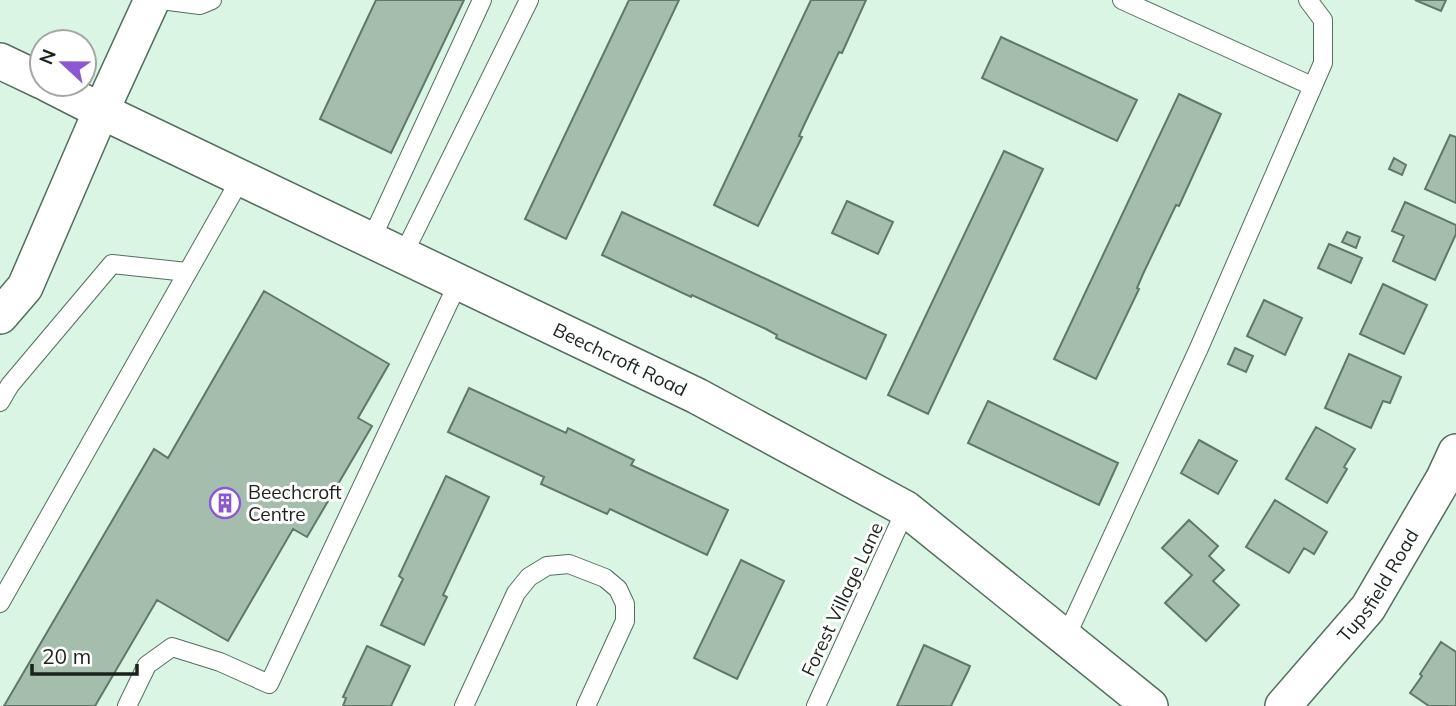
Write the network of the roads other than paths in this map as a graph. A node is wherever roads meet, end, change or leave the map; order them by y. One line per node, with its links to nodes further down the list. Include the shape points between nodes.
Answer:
1 (152, 0): 12 (street)
2 (161, 0): 3 (lane, via 200,5)
3 (212, 0)
4 (482, 0): 14 (lane)
5 (529, 0): 15 (lane)
6 (1122, 0): 10 (lane)
7 (1308, 0): 10 (lane, via 1323,20 1322,63)
8 (0, 61): 9 (street)
9 (28, 74)
10 (1312, 86): 23 (lane, via 1199,348)
11 (75, 98): 12 (street, Beechcroft Road)
12 (101, 111): 13 (street, Beechcroft Road); 18 (street, via 24,287)
13 (241, 178): 14 (street, Beechcroft Road); 16 (lane)
14 (371, 240): 15 (street, Beechcroft Road)
15 (403, 255): 17 (street, Beechcroft Road)
16 (187, 272): 19 (lane, via 112,264 10,384); 22 (lane)
17 (459, 281): 21 (street, Beechcroft Road, via 697,396); 24 (lane, via 268,684 172,647 147,665)
18 (0, 316)
19 (0, 402)
20 (1456, 452): 29 (street, Tupsfield Road, via 1368,608)
21 (906, 509): 23 (street, Beechcroft Road); 27 (lane, Forest Village Lane)
22 (0, 603)
23 (1066, 637): 28 (street, Beechcroft Road)
24 (127, 706)
25 (464, 706): 26 (lane, via 528,576 547,566 569,564 605,578 618,589 625,604 625,621)
26 (586, 706)
27 (816, 706)
28 (1150, 706)
29 (1283, 706)

